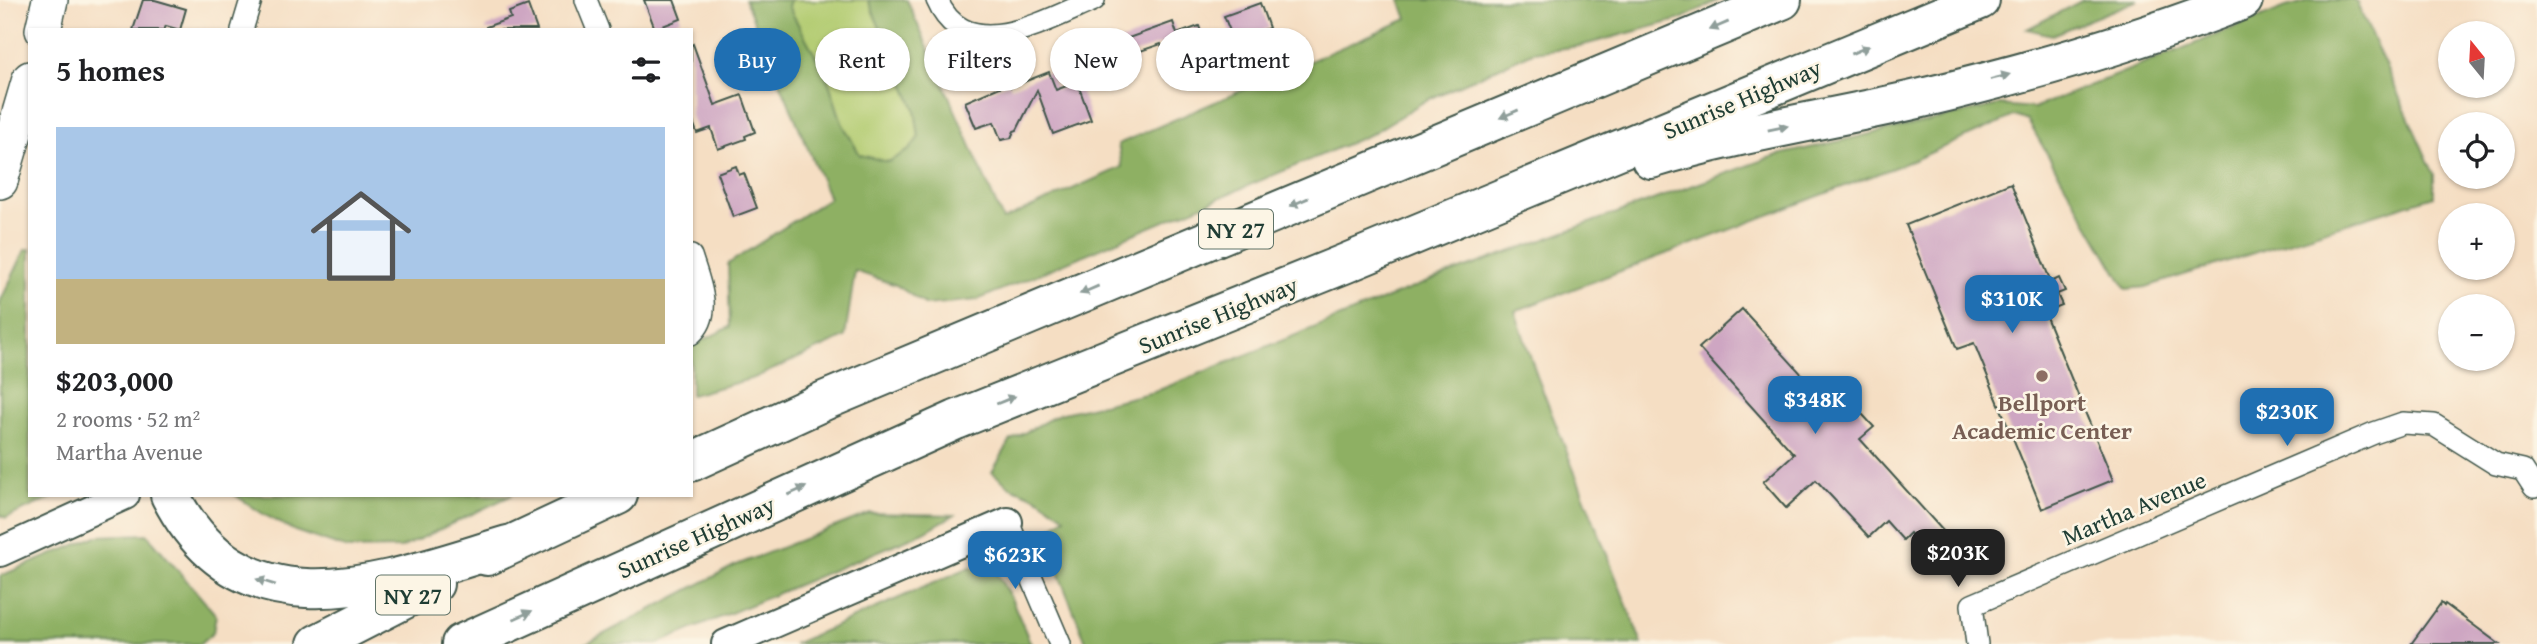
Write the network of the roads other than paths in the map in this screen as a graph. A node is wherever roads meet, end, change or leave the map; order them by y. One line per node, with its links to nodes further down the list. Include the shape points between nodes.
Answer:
1 (50, 0): 9 (main road)
2 (251, 0): 10 (street)
3 (586, 0): 11 (street)
4 (937, 0): 5 (street, via 944,16 987,37 1014,32)
5 (1094, 0)
6 (1782, 0): 17 (highway, NY 27, one-way to 17, via 839,395)
7 (1980, 0): 15 (highway, Sunrise Highway / NY 27, one-way to 7)
8 (2244, 0): 15 (highway, one-way to 8, via 1664,155 2047,65)
9 (43, 28)
10 (243, 28)
11 (597, 28)
12 (28, 86): 13 (main road)
13 (0, 181)
14 (693, 264): 16 (street, via 703,301 702,320)
15 (1344, 264): 26 (highway, Sunrise Highway / NY 27, one-way to 15, via 956,420)
16 (693, 333)
17 (693, 461)
18 (2537, 486): 29 (street, Martha Avenue, via 2523,470 2496,464 2434,425 2403,423 1972,605)
19 (121, 497): 24 (street)
20 (171, 497): 23 (highway, one-way to 20, via 362,585 289,588 250,577 216,556 191,530)
21 (614, 497): 23 (highway, NY 27)
22 (1008, 522): 27 (street); 28 (street)
23 (508, 545): 25 (highway, NY 27)
24 (0, 552)
25 (317, 644)
26 (461, 644)
27 (726, 644)
28 (1060, 644)
29 (1977, 644)

